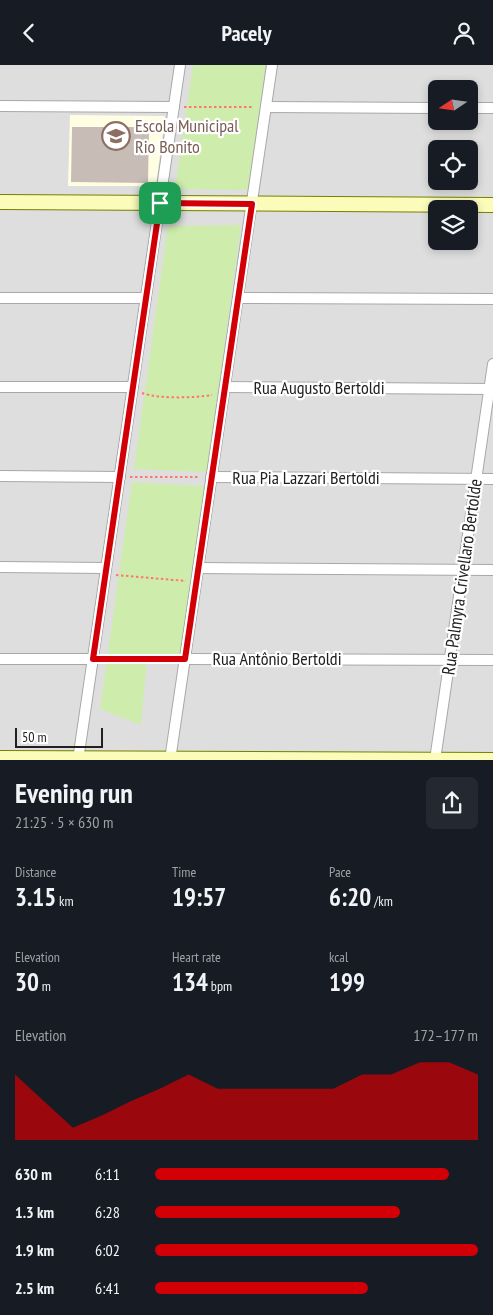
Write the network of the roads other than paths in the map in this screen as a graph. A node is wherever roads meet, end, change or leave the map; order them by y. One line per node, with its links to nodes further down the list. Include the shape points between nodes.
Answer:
1 (180, 65): 4 (street)
2 (272, 65): 5 (street)
3 (0, 106): 4 (street)
4 (174, 107): 10 (street)
5 (266, 107): 6 (street); 11 (street)
6 (428, 108)
7 (478, 108): 8 (street)
8 (493, 108)
9 (0, 203): 10 (street)
10 (160, 203): 11 (street); 14 (street)
11 (252, 204): 12 (street); 15 (street)
12 (493, 205)
13 (0, 298): 14 (street)
14 (146, 298): 19 (street)
15 (238, 298): 16 (street); 20 (street)
16 (493, 299)
17 (493, 364): 21 (street, Rua Palmyra Crivellaro Bertolde)
18 (0, 387): 19 (street)
19 (133, 387): 23 (street)
20 (224, 387): 21 (street, Rua Augusto Bertoldi); 24 (street)
21 (491, 389): 25 (street, Rua Palmyra Crivellaro Bertolde)
22 (0, 476): 23 (street)
23 (120, 477): 31 (street)
24 (211, 477): 25 (street, Rua Pia Lazzari Bertoldi); 28 (street)
25 (476, 479): 26 (street, Rua Pia Lazzari Bertoldi); 29 (street, Rua Palmyra Crivellaro Bertolde)
26 (493, 479)
27 (0, 567): 31 (street)
28 (198, 568): 29 (street); 34 (street)
29 (463, 570): 30 (street); 35 (street, Rua Palmyra Crivellaro Bertolde)
30 (493, 570)
31 (106, 571): 33 (street)
32 (0, 659): 33 (street)
33 (93, 659): 38 (street)
34 (185, 659): 35 (street, Rua Antônio Bertoldi); 39 (street)
35 (450, 660): 36 (street, Rua Antônio Bertoldi); 41 (street, Rua Palmyra Crivellaro Bertolde)
36 (493, 660)
37 (0, 757): 38 (street)
38 (78, 759): 39 (street)
39 (170, 759): 41 (street)
40 (493, 759): 41 (street)
41 (436, 760)

